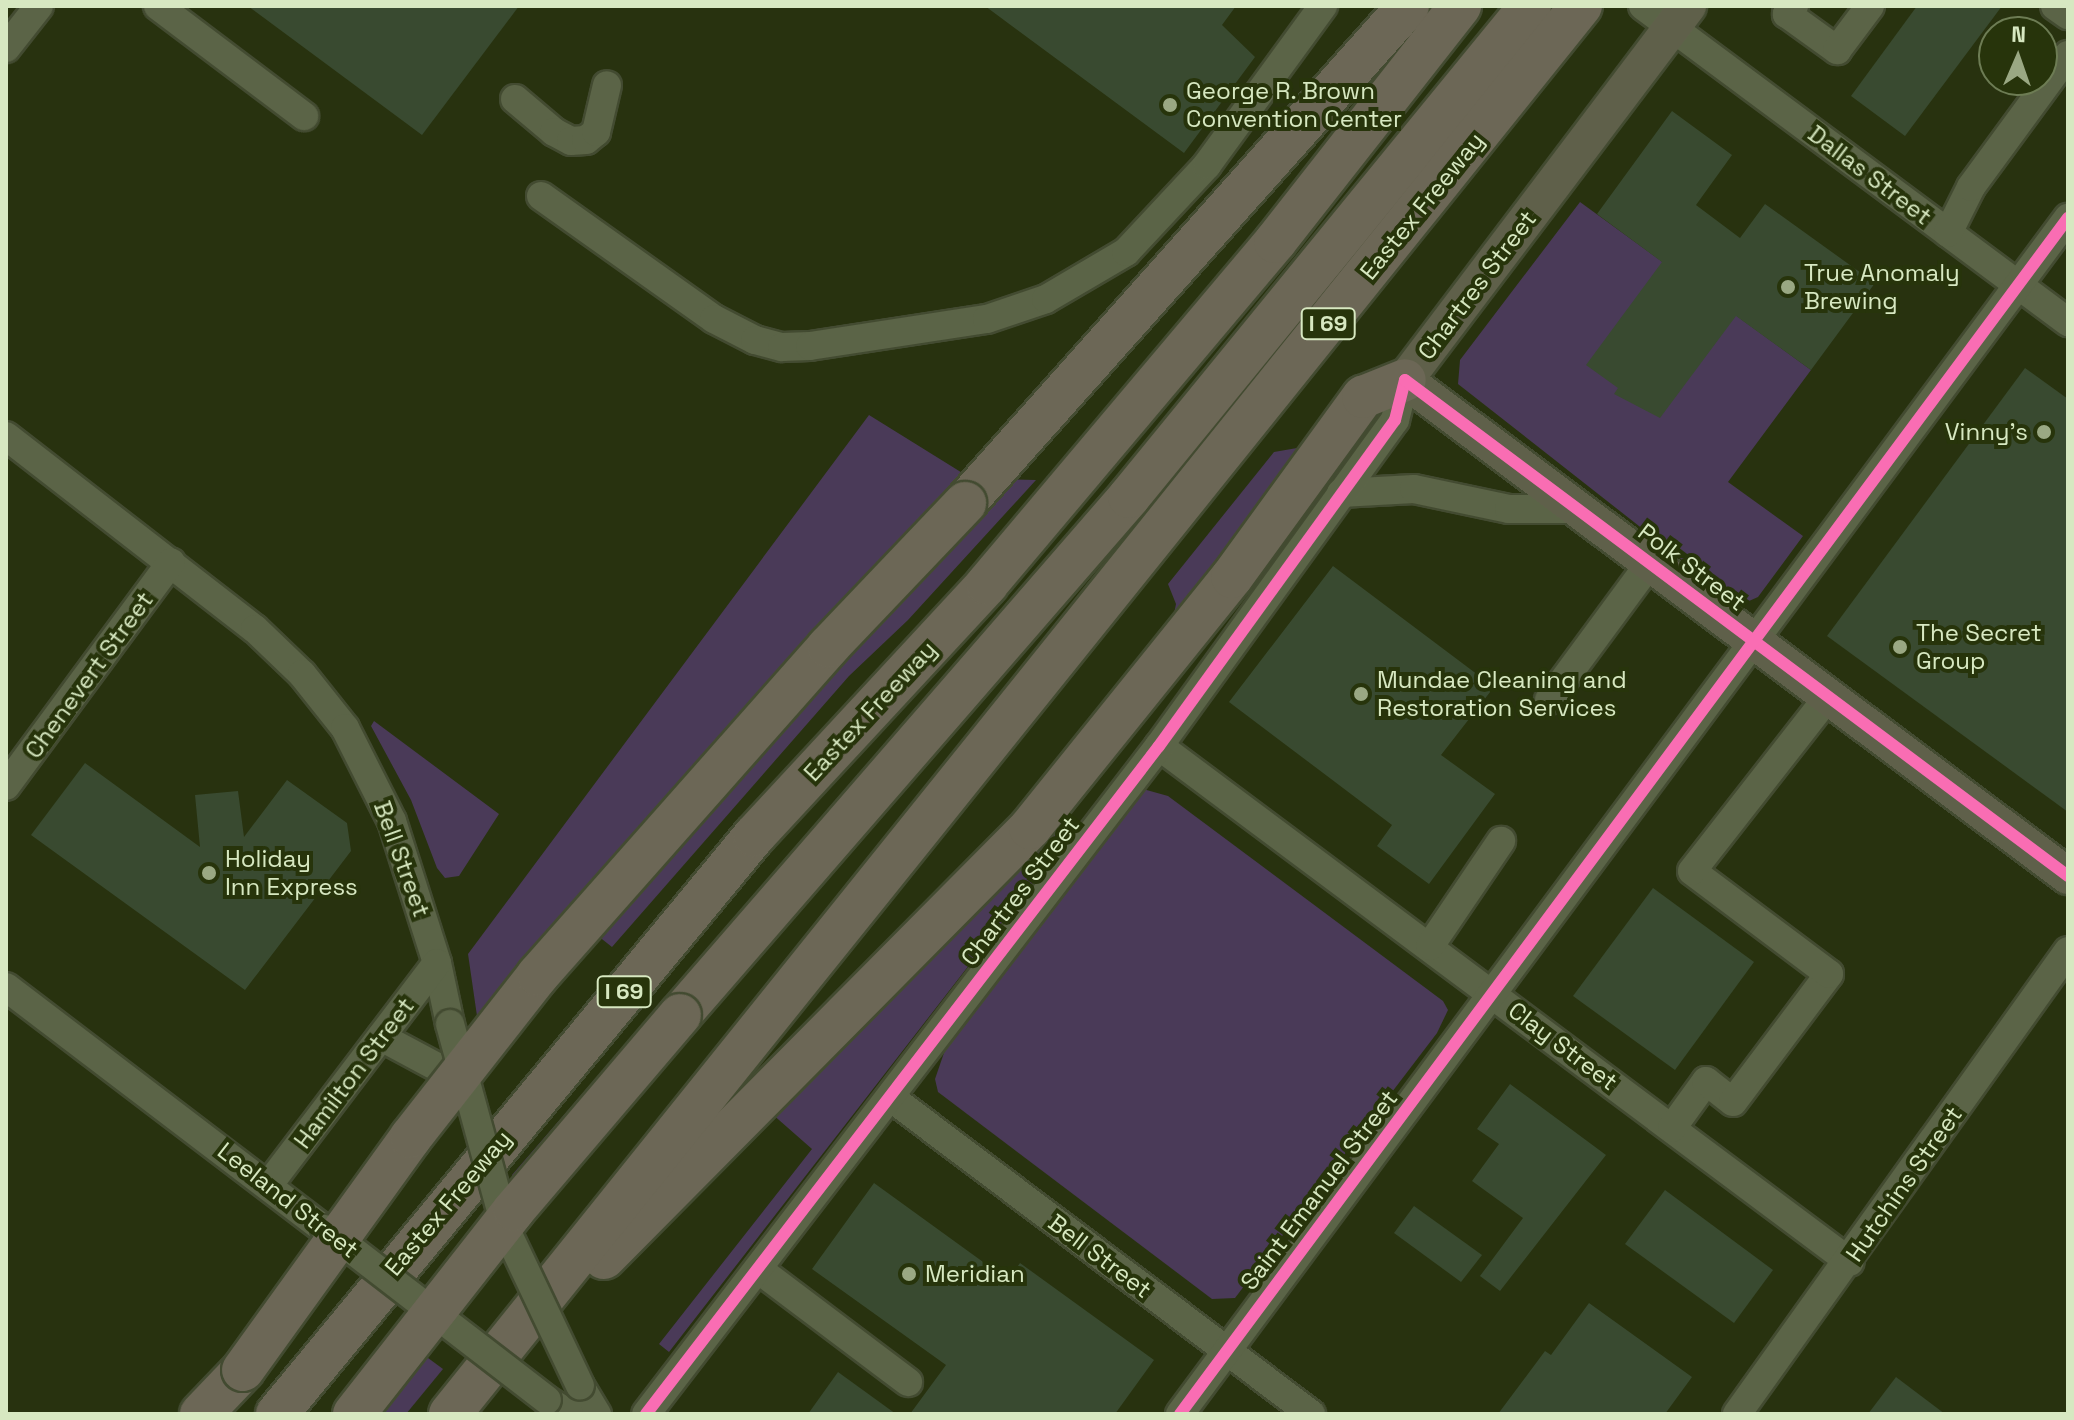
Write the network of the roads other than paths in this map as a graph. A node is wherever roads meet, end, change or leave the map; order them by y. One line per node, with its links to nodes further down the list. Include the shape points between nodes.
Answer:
1 (39, 6): 14 (street)
2 (158, 6): 18 (street)
3 (1323, 6): 19 (street, via 1207,165 1126,252 1046,299 987,319 810,346 782,347 755,340 714,319)
4 (1408, 6): 50 (highway, bridge, via 538,975 411,1137)
5 (1460, 6): 55 (highway, Eastex Freeway / I 69, via 1275,242 987,584 754,836)
6 (1530, 6): 56 (highway, bridge, via 1129,497 514,1210)
7 (1581, 6): 57 (highway, Eastex Freeway / I 69)
8 (1643, 6): 13 (street, Dallas Street)
9 (1794, 6): 10 (street, via 1787,14 1837,50)
10 (1870, 6)
11 (2055, 6): 12 (street)
12 (2068, 15)
13 (1680, 17): 21 (street, Dallas Street); 24 (main road, Chartres Street)
14 (6, 48)
15 (2068, 55): 21 (street, via 1971,187)
16 (607, 85): 17 (street, via 596,132 586,140 571,141 554,132)
17 (515, 99)
18 (304, 116)
19 (541, 196)
20 (2068, 218): 22 (street)
21 (1948, 233): 22 (street, Dallas Street)
22 (2018, 285): 23 (street, Dallas Street); 30 (street, Saint Emanuel Street)
23 (2068, 322)
24 (1405, 380): 26 (street, Chartres Street, via 1395,420); 27 (main road, Polk Street); 57 (highway, via 1363,397 1222,589 1030,828)
25 (6, 436): 28 (street, Bell Street)
26 (1341, 493): 27 (street, via 1414,489 1509,509); 33 (street, Chartres Street)
27 (1577, 509): 29 (main road, Polk Street)
28 (171, 562): 34 (street, Chenevert Street); 39 (street, Bell Street, via 255,629 302,674 345,728 392,821)
29 (1650, 563): 30 (main road, Polk Street); 32 (street)
30 (1754, 641): 31 (main road, Polk Street); 41 (street, Saint Emanuel Street)
31 (1828, 697): 36 (main road, Polk Street); 45 (street, via 1692,871 1829,974 1733,1102 1706,1081)
32 (1549, 700)
33 (1159, 746): 37 (street, Clay Street); 44 (street, Chartres Street)
34 (6, 786)
35 (1501, 841): 37 (street)
36 (2068, 876)
37 (1430, 946): 41 (street, Clay Street)
38 (2068, 951): 47 (street, Hutchins Street)
39 (437, 963): 42 (street, Hamilton Street); 43 (street, Bell Street, bridge)
40 (6, 987): 46 (street, Leeland Street)
41 (1493, 993): 45 (street, Clay Street); 49 (street, Saint Emanuel Street)
42 (381, 1037): 43 (street); 46 (street, Hamilton Street)
43 (463, 1081): 58 (street, Bell Street, bridge, via 507,1232)
44 (890, 1097): 48 (street, Chartres Street); 49 (street, Bell Street)
45 (1672, 1128): 47 (street, Clay Street)
46 (270, 1183): 52 (street, Leeland Street, bridge)
47 (1850, 1262): 62 (street, Hutchins Street)
48 (758, 1269): 51 (street); 59 (street, Chartres Street)
49 (1226, 1351): 60 (street, Saint Emanuel Street); 61 (street, Bell Street)
50 (243, 1370): 53 (highway); 54 (highway)
51 (908, 1382)
52 (558, 1407)
53 (201, 1414)
54 (217, 1414)
55 (277, 1414)
56 (354, 1414)
57 (451, 1414)
58 (597, 1414)
59 (646, 1414)
60 (1180, 1414)
61 (1311, 1414)
62 (1737, 1414)

